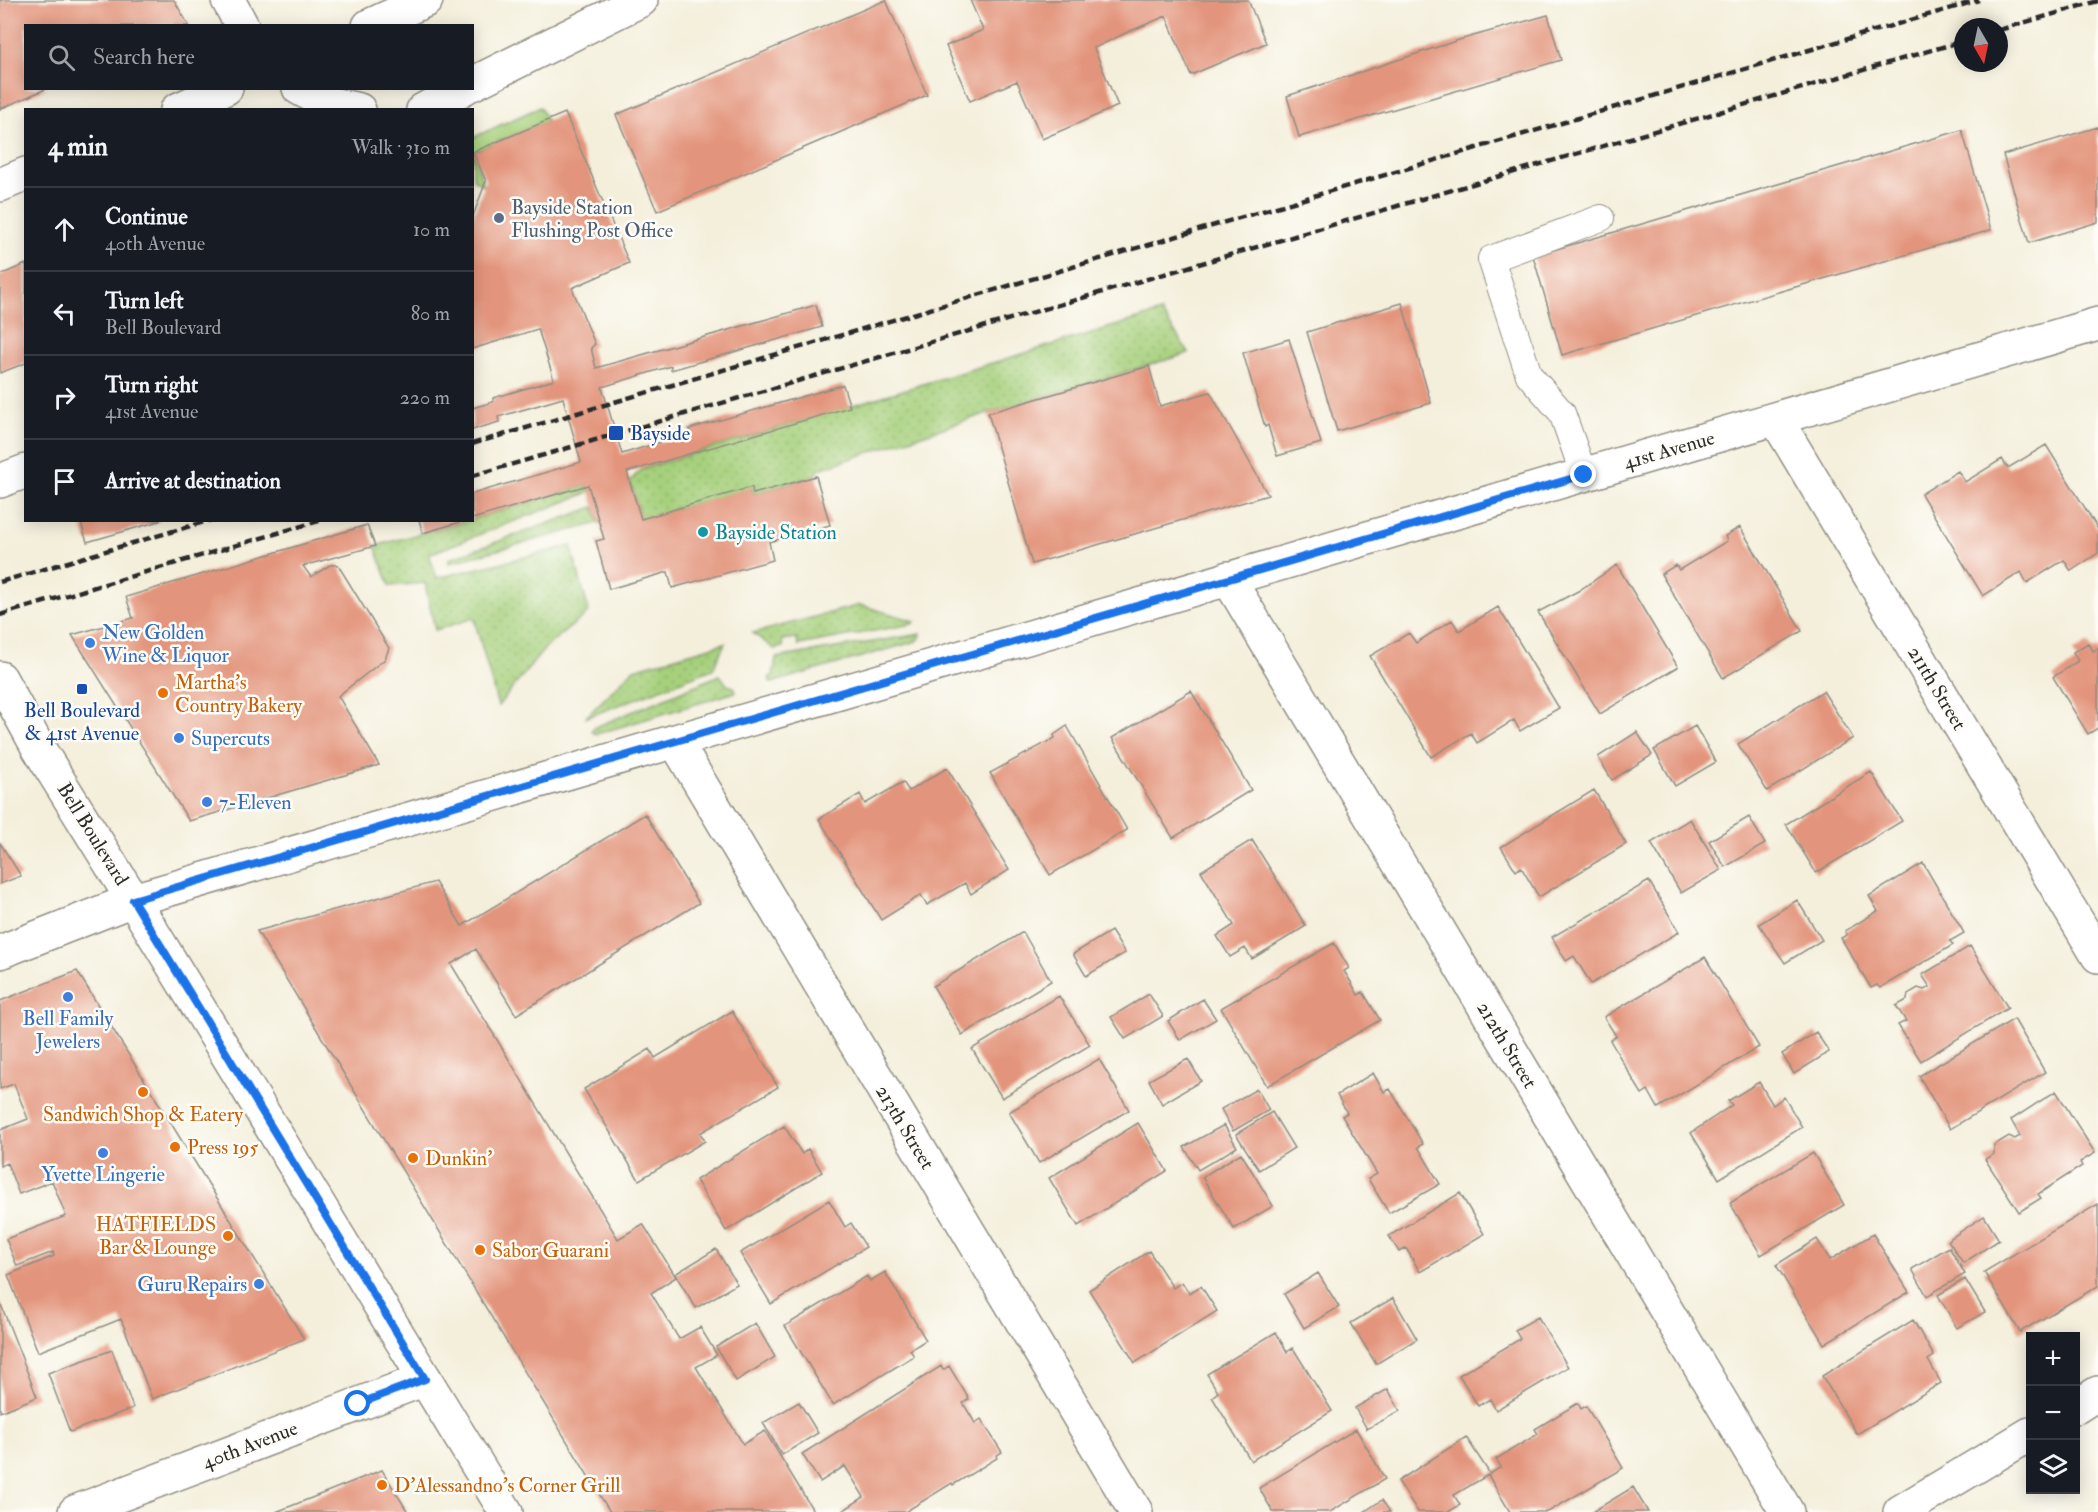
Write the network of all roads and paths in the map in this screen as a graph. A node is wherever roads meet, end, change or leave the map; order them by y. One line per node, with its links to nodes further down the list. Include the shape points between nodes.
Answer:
1 (228, 0): 4 (street)
2 (426, 0): 5 (street)
3 (641, 0): 6 (street)
4 (241, 24)
5 (373, 24)
6 (474, 83)
7 (222, 90): 11 (street)
8 (277, 90): 12 (street)
9 (303, 90): 13 (street, via 324,102)
10 (460, 90): 14 (street)
11 (181, 108)
12 (285, 108)
13 (350, 108)
14 (427, 108)
15 (24, 175): 16 (street)
16 (0, 185)
17 (1601, 218): 21 (lane, via 1491,259 1529,375 1562,414)
18 (2098, 324): 19 (street, 41st Avenue)
19 (1776, 419): 21 (street, 41st Avenue); 28 (street, 211th Street)
20 (24, 472): 22 (street)
21 (1584, 475): 23 (street, 41st Avenue)
22 (0, 481)
23 (1228, 578): 25 (street, 41st Avenue); 36 (street, 212th Street)
24 (0, 678): 26 (street, Bell Boulevard, via 39,749)
25 (675, 741): 26 (street, 41st Avenue); 35 (street, 213th Street)
26 (133, 900): 27 (street, 41st Avenue); 29 (street, Bell Boulevard)
27 (0, 952)
28 (2098, 956)
29 (425, 1379): 33 (street, 40th Avenue); 34 (street, Bell Boulevard)
30 (2098, 1393): 31 (street)
31 (2080, 1404)
32 (2026, 1437): 37 (street)
33 (75, 1512)
34 (506, 1512)
35 (1136, 1512)
36 (1787, 1512)
37 (1900, 1512)

